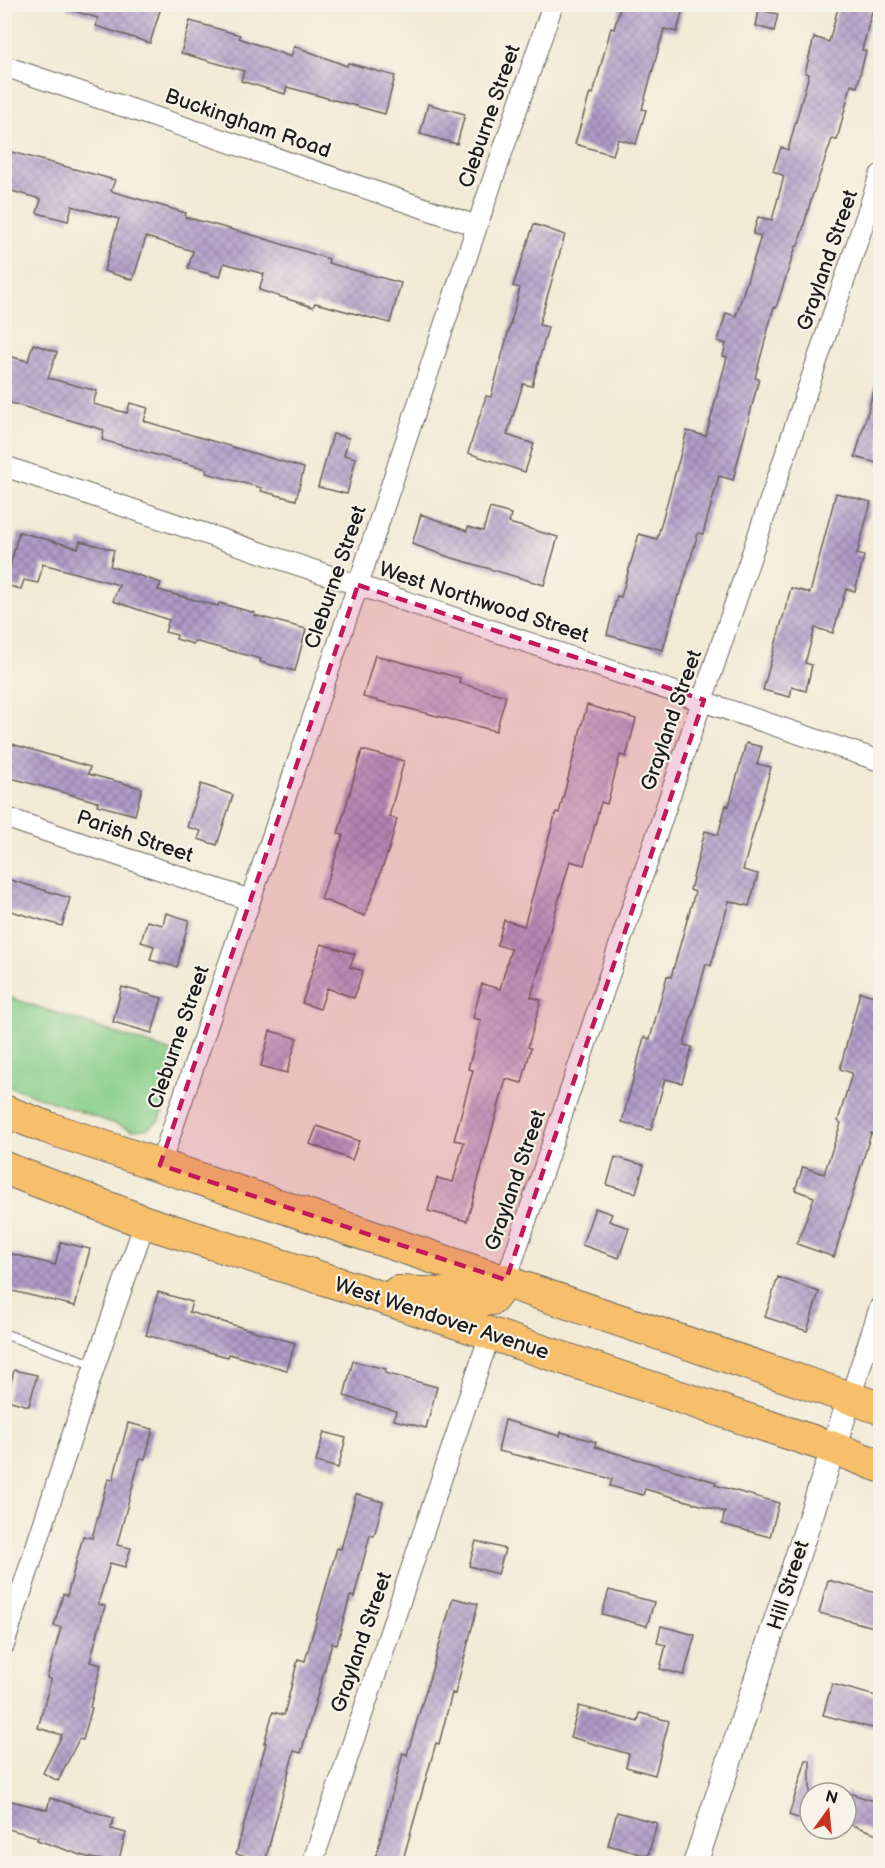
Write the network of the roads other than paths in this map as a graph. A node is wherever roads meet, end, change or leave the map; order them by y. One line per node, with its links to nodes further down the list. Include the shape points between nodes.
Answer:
1 (553, 4): 4 (street, Cleburne Street)
2 (4, 66): 4 (street, Buckingham Road)
3 (880, 175): 7 (street, Grayland Street)
4 (477, 226): 6 (street, Cleburne Street)
5 (4, 466): 6 (street, West Northwood Street)
6 (358, 585): 7 (street, West Northwood Street); 10 (street, Cleburne Street)
7 (704, 700): 8 (street, West Northwood Street); 15 (street, Grayland Street)
8 (880, 761)
9 (4, 817): 10 (street, Parish Street)
10 (250, 900): 12 (street, Cleburne Street)
11 (4, 1111): 12 (highway)
12 (160, 1165): 15 (highway)
13 (4, 1168): 14 (highway, West Wendover Avenue)
14 (145, 1222): 16 (highway, West Wendover Avenue); 20 (street)
15 (506, 1280): 16 (highway, via 492,1299); 21 (highway)
16 (358, 1290): 19 (highway, West Wendover Avenue)
17 (880, 1307): 21 (street, Hill Street)
18 (4, 1334): 20 (lane)
19 (490, 1334): 23 (highway, West Wendover Avenue); 26 (street, Grayland Street)
20 (95, 1365): 25 (street)
21 (850, 1398): 22 (highway); 23 (street, Hill Street)
22 (880, 1408)
23 (833, 1448): 24 (highway, West Wendover Avenue); 27 (street, Hill Street)
24 (880, 1466)
25 (4, 1645)
26 (312, 1863)
27 (695, 1863)

